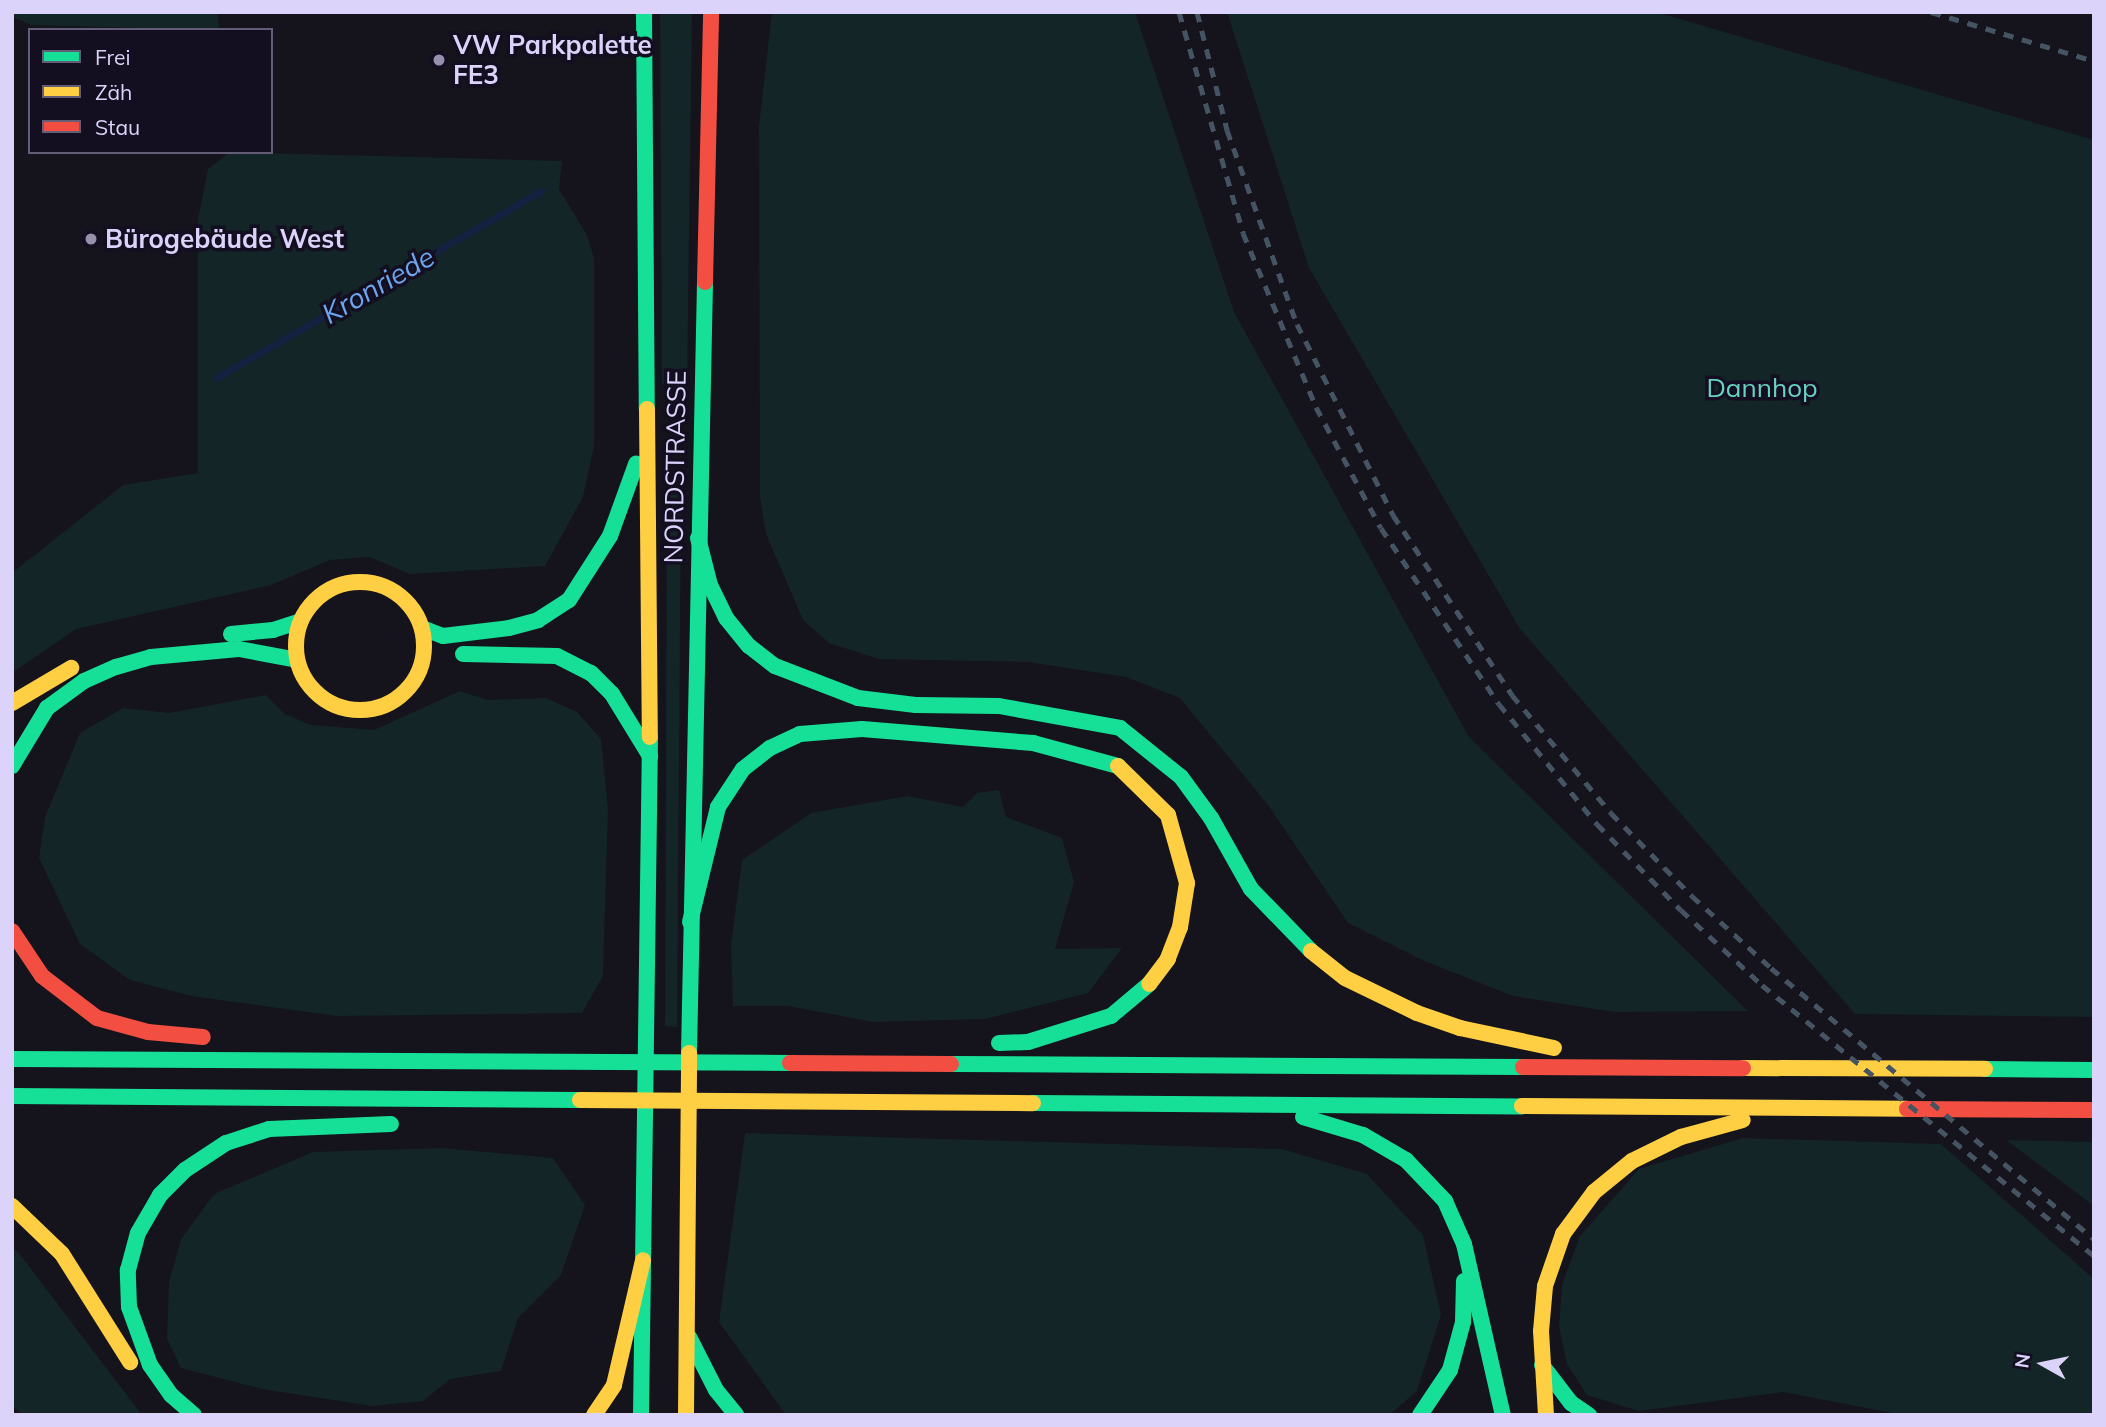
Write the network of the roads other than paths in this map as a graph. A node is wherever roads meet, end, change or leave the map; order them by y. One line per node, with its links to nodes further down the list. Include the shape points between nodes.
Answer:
1 (644, 12): 3 (main road, NORDSTRASSE)
2 (711, 12): 4 (main road, NORDSTRASSE)
3 (645, 437): 6 (main road, via 610,536 569,600 538,620 509,628 443,636); 10 (main road, NORDSTRASSE)
4 (698, 538): 12 (main road, NORDSTRASSE); 21 (main road, via 710,585 726,618 749,646 775,666 858,698 916,705 999,706 1120,728 1181,777 1211,818 1251,889 1293,936 1345,978 1460,1028 1544,1044)
5 (301, 621): 6 (main road, via 316,599 330,589 359,581 382,585 402,597); 7 (main road); 9 (main road, via 273,630 159,640 113,650 59,673)
6 (422, 628): 8 (main road)
7 (297, 660): 8 (main road, via 315,692 356,710 397,699); 11 (main road, via 239,649 151,657 116,667 84,681 47,709)
8 (422, 663): 10 (main road, via 443,655 557,656 590,673 611,695)
9 (12, 703)
10 (650, 756): 32 (main road, NORDSTRASSE)
11 (12, 766)
12 (690, 922): 16 (main road, via 718,807 743,769 770,748 800,734 862,729 1033,743 1115,763 1168,815 1178,846 1187,883 1180,928 1168,959 1144,991 1111,1016 1028,1042); 33 (main road)
13 (12, 931): 14 (main road, via 42,975 97,1018 148,1032)
14 (219, 1037)
15 (282, 1044): 19 (main road)
16 (987, 1044)
17 (946, 1046): 20 (main road)
18 (12, 1059): 19 (main road)
19 (320, 1059): 20 (main road)
20 (869, 1063): 21 (main road)
21 (1595, 1065): 22 (main road)
22 (2094, 1070)
23 (12, 1096): 24 (main road)
24 (576, 1101): 25 (main road); 28 (main road)
25 (1236, 1104): 26 (main road); 31 (main road, via 1314,1119 1363,1135 1406,1160 1445,1201)
26 (1785, 1108): 27 (main road); 34 (main road, via 1681,1137 1632,1161 1594,1192 1563,1234 1545,1286)
27 (2094, 1110)
28 (531, 1119)
29 (407, 1124): 36 (main road, via 269,1129 226,1143 185,1170 160,1195 138,1233 128,1269 129,1307 150,1365 171,1395)
30 (12, 1206): 35 (main road, via 62,1254 138,1374)
31 (1464, 1244): 41 (main road, via 1463,1322 1450,1370); 42 (main road)
32 (643, 1260): 37 (main road, via 614,1385); 38 (main road)
33 (687, 1334): 39 (main road); 40 (main road, via 709,1378)
34 (1542, 1365): 43 (main road); 44 (main road, via 1571,1403)
35 (173, 1415)
36 (194, 1415)
37 (594, 1415)
38 (641, 1415)
39 (686, 1415)
40 (736, 1415)
41 (1420, 1415)
42 (1503, 1415)
43 (1546, 1415)
44 (1589, 1415)

